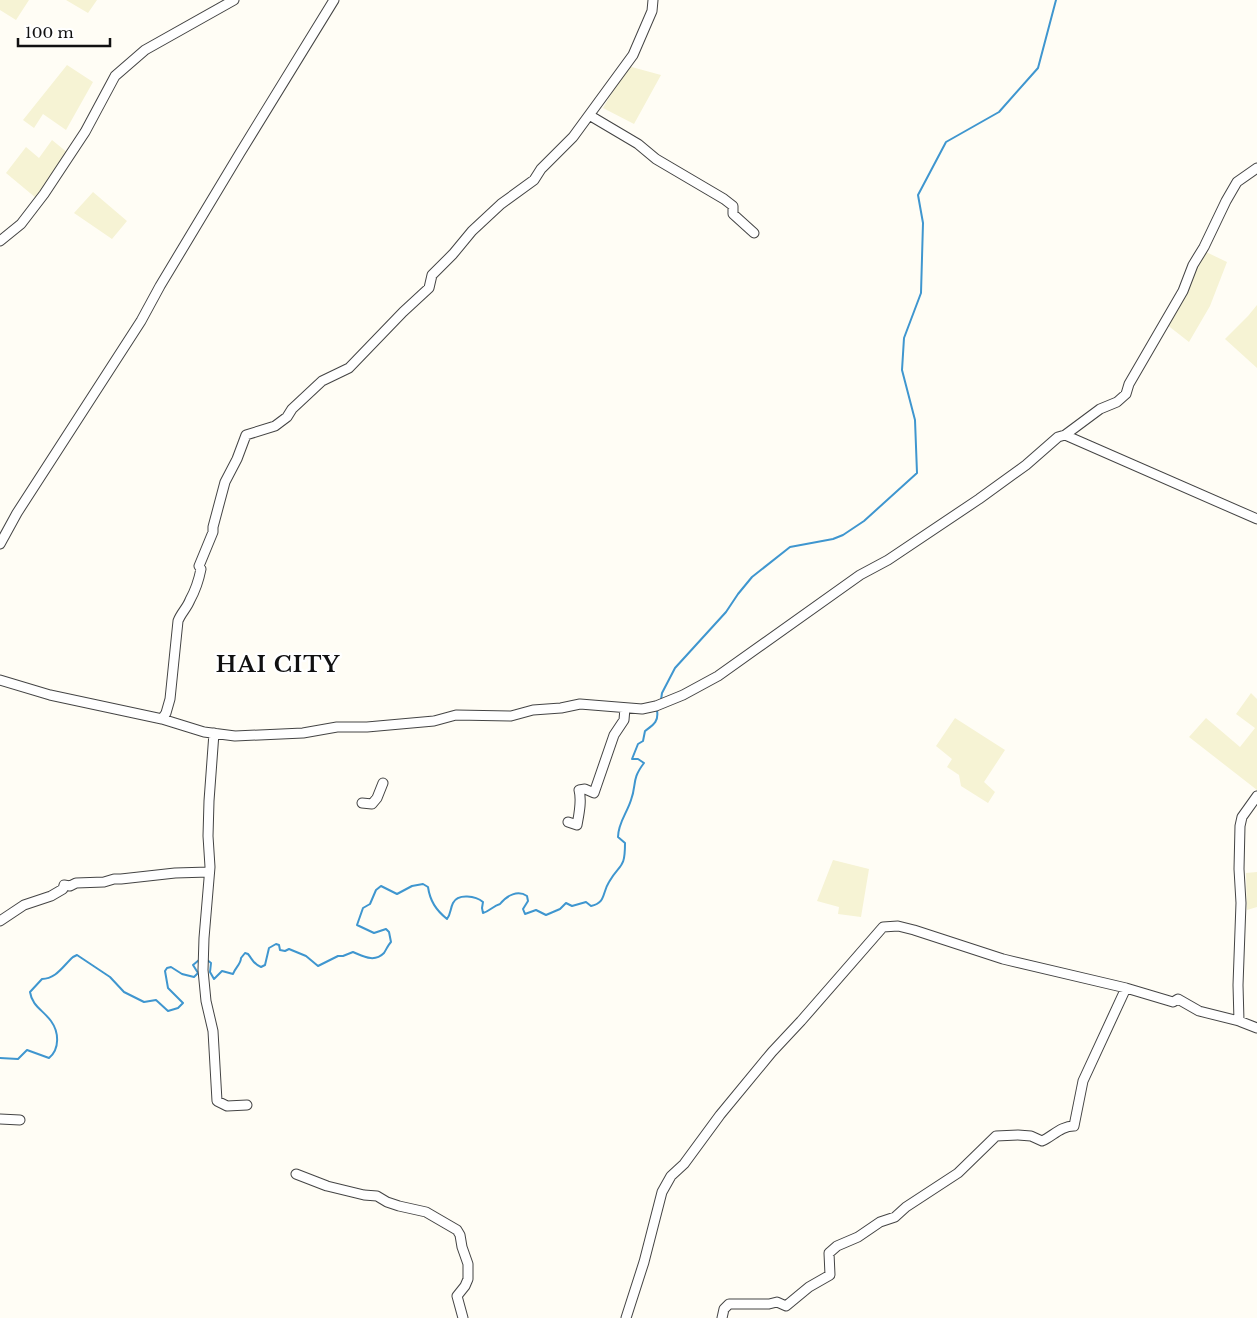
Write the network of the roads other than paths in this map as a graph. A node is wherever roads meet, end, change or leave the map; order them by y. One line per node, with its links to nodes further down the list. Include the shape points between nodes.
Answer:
1 (234, 0): 7 (street, via 145,50 115,76 44,194 21,224)
2 (334, 0): 10 (street, via 142,320)
3 (653, 0): 4 (street, via 652,11 633,54)
4 (589, 115): 6 (street, via 724,198 733,206 734,214); 13 (street, via 573,138 534,180 472,231 432,275 429,288 349,368 322,380 275,426 246,435 225,482 213,532 198,566 201,569 193,593 180,616 170,699)
5 (1257, 168): 8 (street, via 1237,182 1193,265 1183,291 1126,394)
6 (754, 233)
7 (0, 241)
8 (1065, 435): 9 (street); 12 (street, via 1058,437 979,499 860,575 718,676 683,696 656,706)
9 (1257, 520)
10 (0, 544)
11 (0, 680): 13 (street, via 50,695)
12 (625, 708): 14 (street, via 580,704 511,716 456,715 434,721 337,727 303,733 235,736); 18 (street, via 624,720 614,735 594,793 579,790 577,825)
13 (162, 719): 14 (street)
14 (214, 733): 19 (street, via 208,827)
15 (383, 783): 17 (street, via 372,804)
16 (1257, 796): 22 (street, via 1242,817 1240,826)
17 (362, 803)
18 (568, 822)
19 (209, 872): 20 (street, via 64,884 63,889 51,896 24,905); 24 (street, via 203,970 213,1031 217,1101 227,1106)
20 (0, 921)
21 (1126, 988): 22 (street, via 1173,1002 1178,999 1199,1011); 29 (street, via 1003,959 914,930 883,927 772,1052 684,1164 671,1176 662,1192); 30 (street, via 1083,1081 1074,1126 1067,1126 1042,1140 1031,1136 996,1136 958,1173 895,1217 837,1246 829,1253 830,1274 786,1306 777,1302 729,1304)
22 (1239, 1022): 23 (street)
23 (1257, 1028)
24 (247, 1105)
25 (0, 1119): 26 (street)
26 (20, 1120)
27 (296, 1174): 28 (street, via 327,1186 377,1196 399,1206 426,1212 457,1230 468,1264 468,1278 457,1296)
28 (463, 1318)
29 (626, 1318)
30 (722, 1318)

